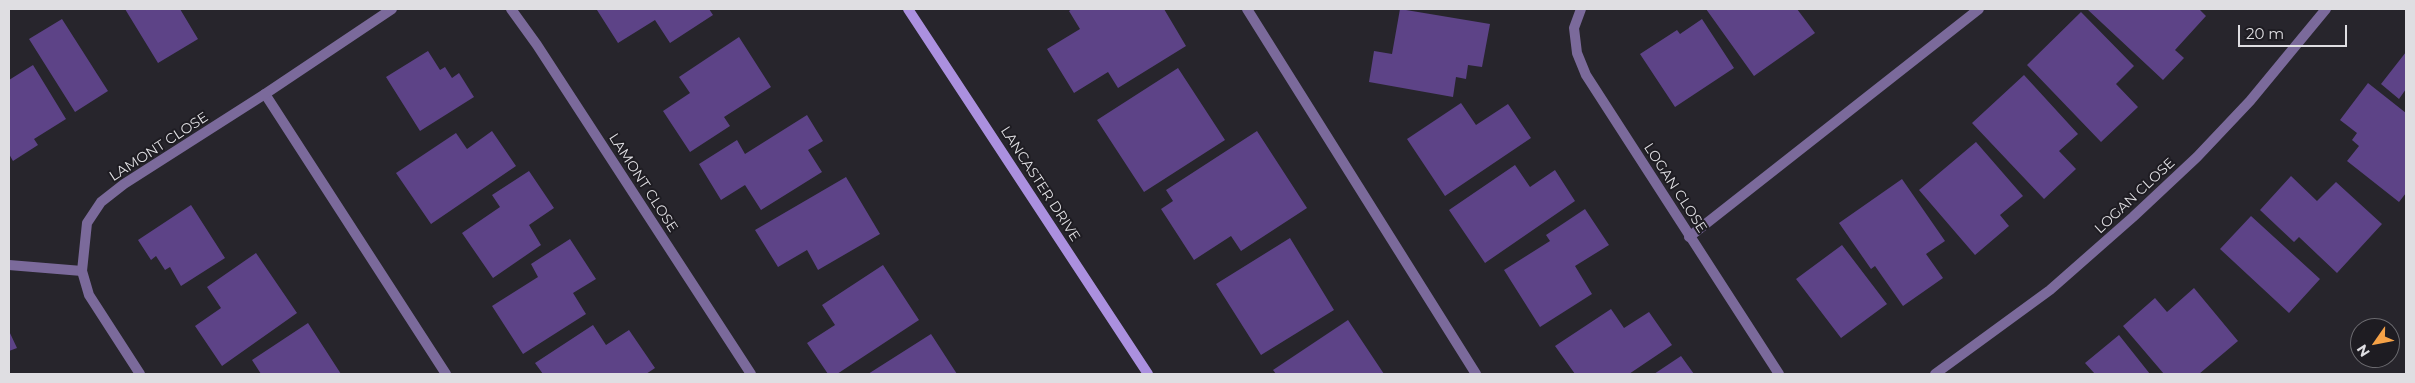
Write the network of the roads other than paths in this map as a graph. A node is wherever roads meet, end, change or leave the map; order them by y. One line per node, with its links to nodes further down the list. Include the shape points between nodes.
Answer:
1 (392, 9): 8 (street, LAMONT CLOSE)
2 (511, 9): 14 (street, LAMONT CLOSE)
3 (908, 9): 15 (street, LANCASTER DRIVE)
4 (1247, 9): 16 (street)
5 (1581, 9): 9 (street, LOGAN CLOSE, via 1574,28 1577,53 1586,74)
6 (1979, 9): 9 (street)
7 (2326, 9): 18 (street, LOGAN CLOSE, via 2243,108 2133,217 2050,290)
8 (265, 94): 11 (street, LAMONT CLOSE, via 101,202 87,223); 13 (street)
9 (1689, 237): 17 (street, LOGAN CLOSE)
10 (9, 265): 11 (street)
11 (82, 271): 12 (street, LAMONT CLOSE, via 89,295)
12 (140, 374)
13 (446, 374)
14 (751, 374)
15 (1148, 374)
16 (1476, 374)
17 (1779, 374)
18 (1935, 374)

